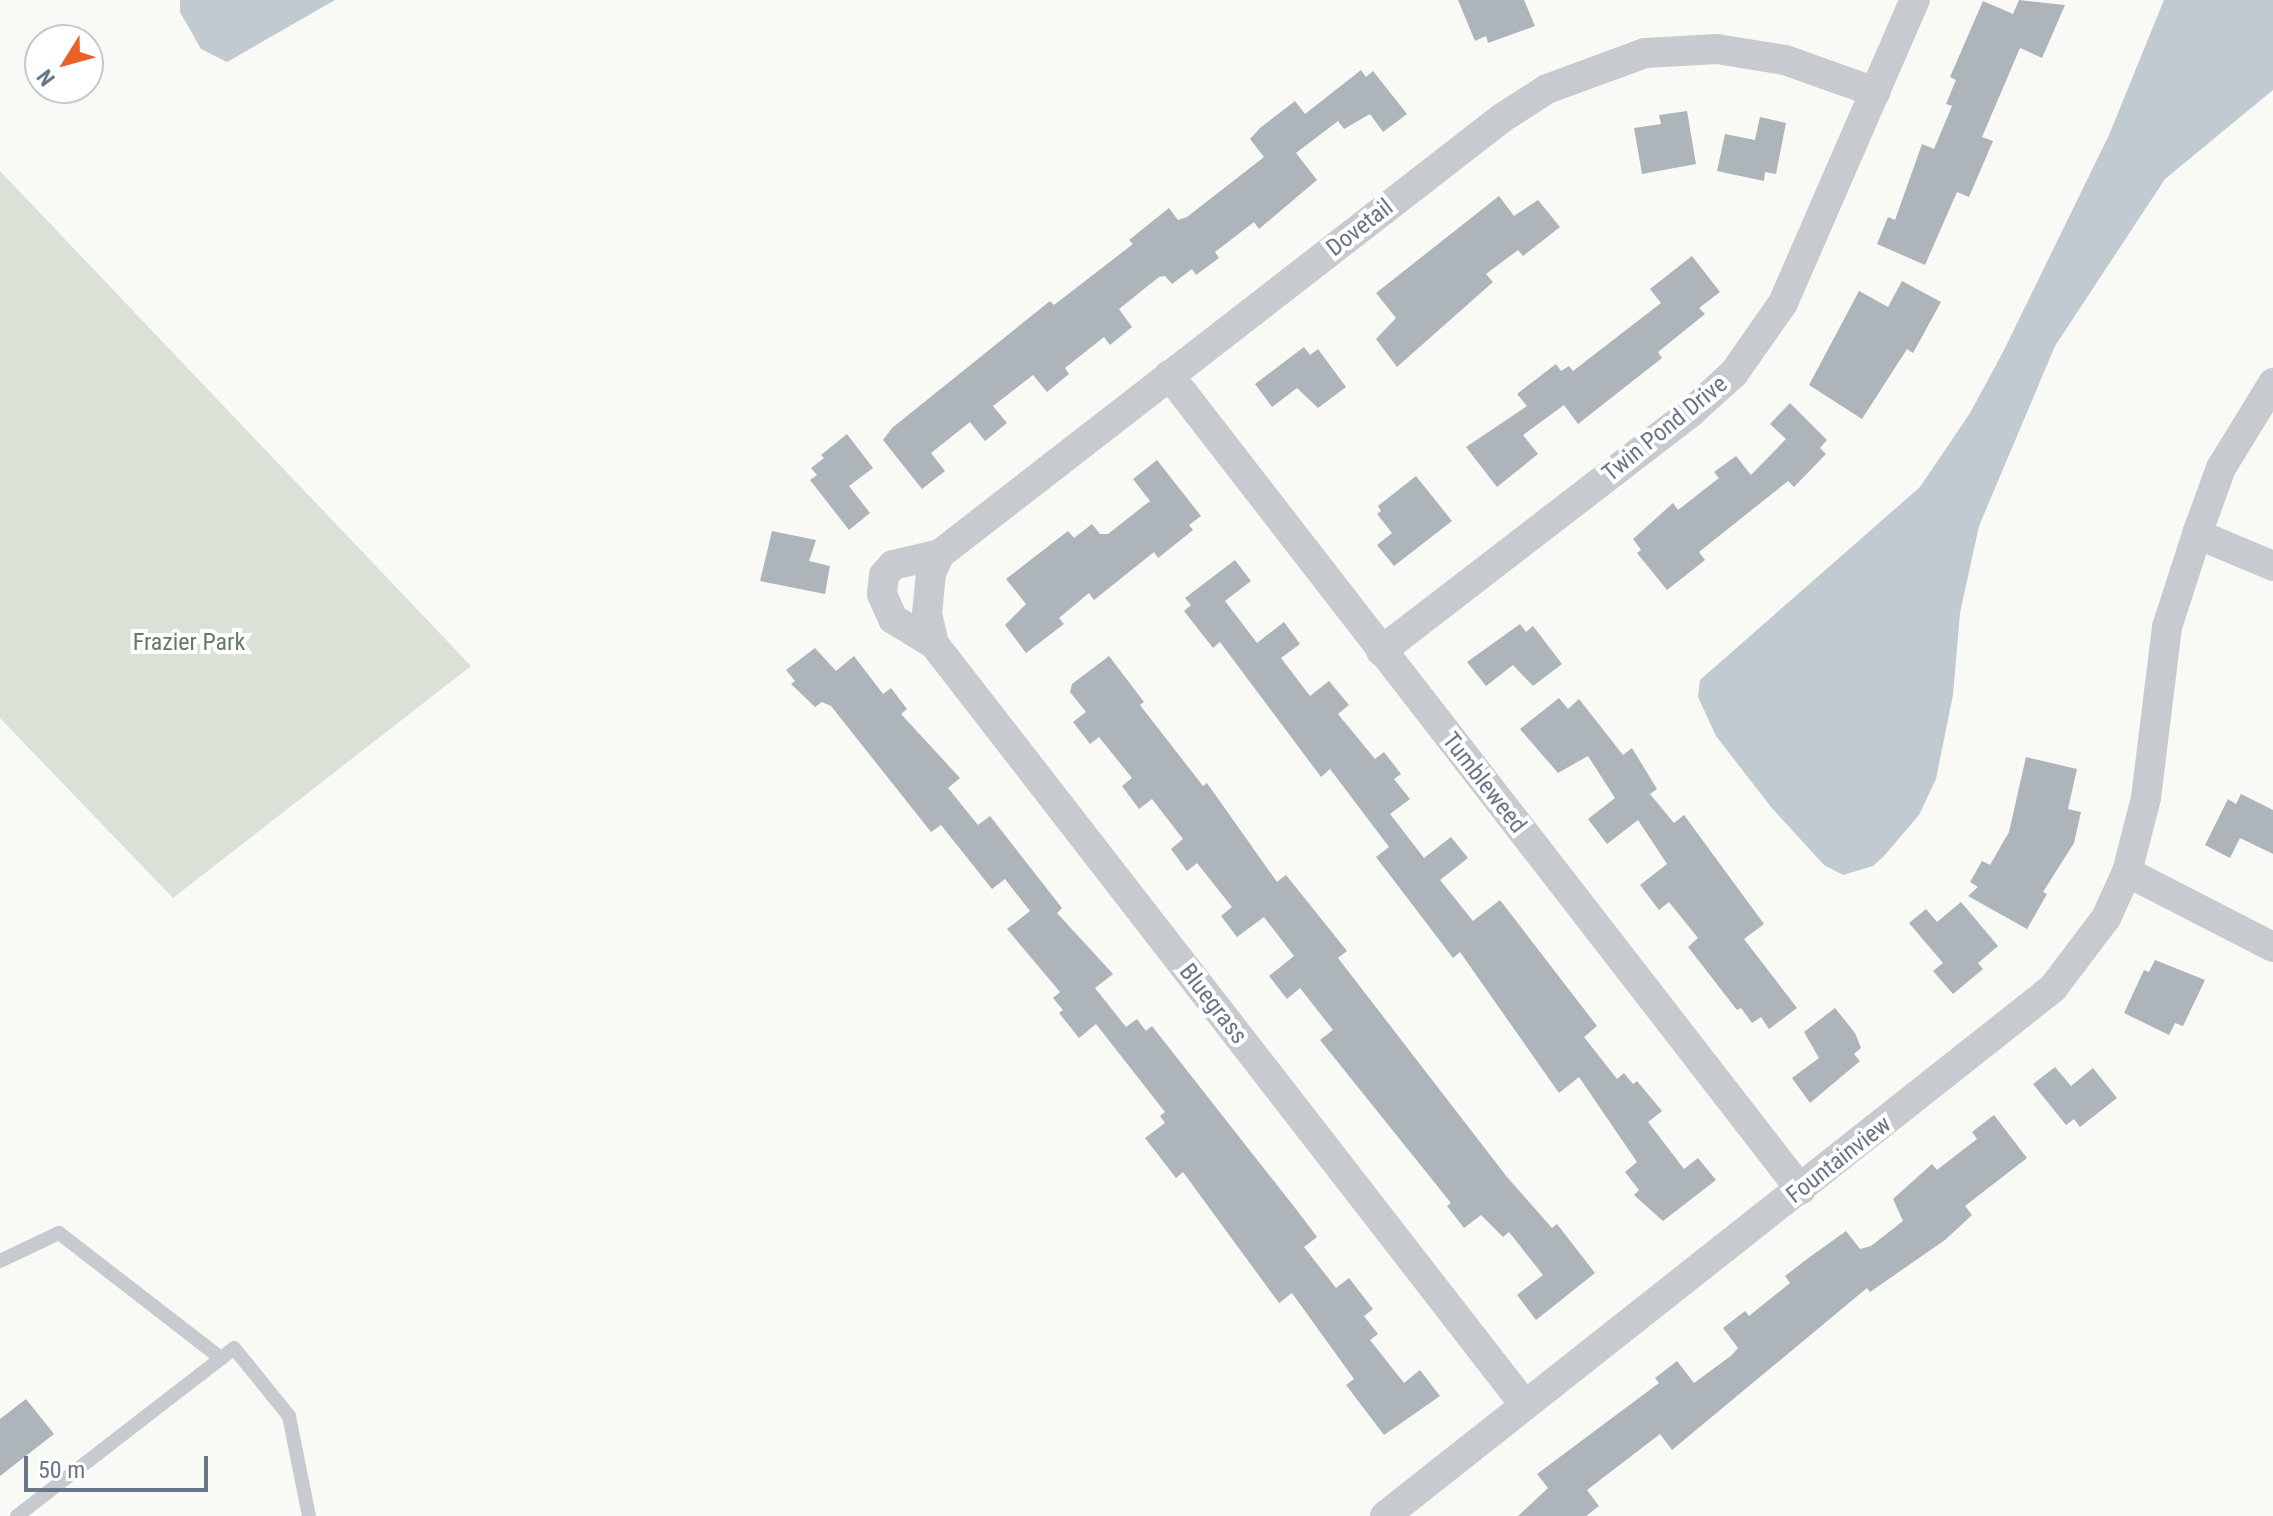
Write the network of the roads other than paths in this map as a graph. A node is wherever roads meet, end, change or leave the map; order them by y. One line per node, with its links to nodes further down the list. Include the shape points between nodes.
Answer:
1 (1915, 0): 2 (street, Twin Pond Drive)
2 (1875, 92): 3 (street, Dovetail, via 1785,60 1717,49 1645,53 1590,69 1502,118); 9 (street, Twin Pond Drive, via 1783,303 1734,373 1688,415)
3 (1169, 375): 6 (street, Dovetail); 9 (street, Tumbleweed)
4 (2273, 383): 5 (street, Fountainview, via 2221,468)
5 (2197, 534): 7 (street); 10 (street, Fountainview, via 2167,627 2146,798)
6 (940, 554): 8 (street, Bluegrass, via 926,594); 8 (street, via 893,565 884,575 882,594 893,619)
7 (2273, 566)
8 (934, 644): 15 (street, Bluegrass)
9 (1381, 651): 12 (street, Tumbleweed)
10 (2127, 872): 11 (street); 12 (street, Fountainview, via 2106,918 2053,988)
11 (2273, 947)
12 (1801, 1190): 15 (street, Fountainview)
13 (0, 1261): 14 (lane, via 59,1233)
14 (221, 1358): 16 (lane); 17 (lane, via 234,1348 289,1416)
15 (1524, 1404): 18 (street, Fountainview)
16 (17, 1516)
17 (309, 1516)
18 (1385, 1516)

